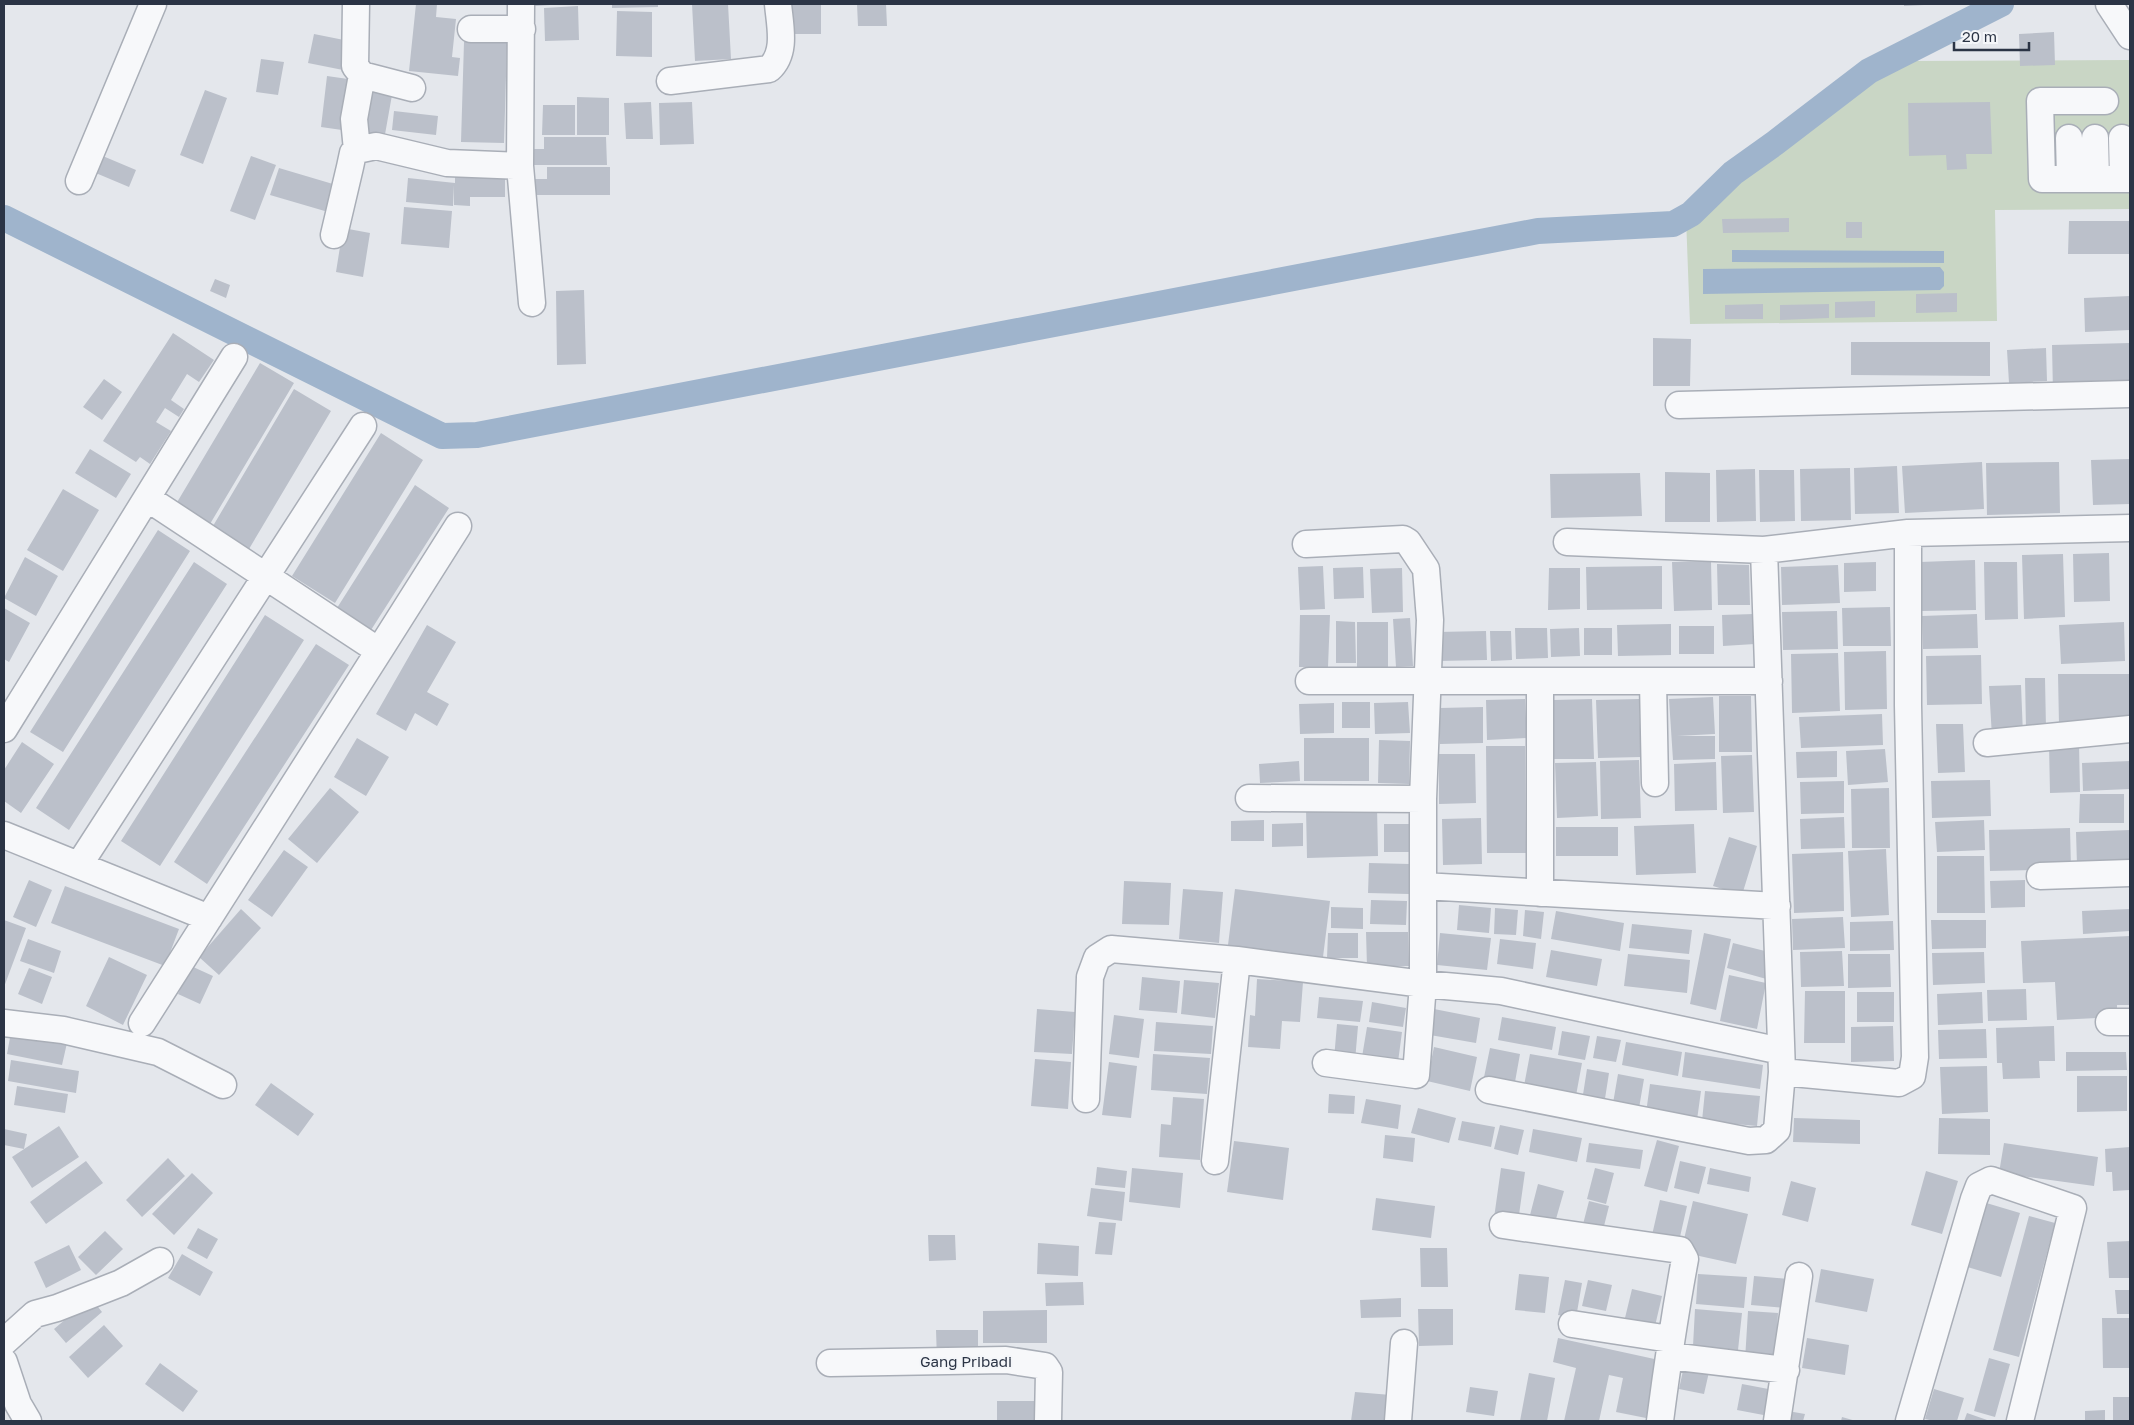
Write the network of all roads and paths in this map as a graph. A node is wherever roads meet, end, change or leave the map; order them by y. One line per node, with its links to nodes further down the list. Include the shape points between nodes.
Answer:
1 (153, 4): 20 (street)
2 (356, 4): 8 (street, via 355,66)
3 (778, 4): 9 (street, via 780,47 777,61 769,69)
4 (2109, 4): 7 (street)
5 (522, 16): 6 (street); 16 (street)
6 (471, 29)
7 (2130, 36)
8 (362, 75): 10 (street); 15 (street, via 354,119)
9 (670, 81)
10 (412, 88)
11 (2105, 101): 17 (street, via 2040,101 2042,179)
12 (2069, 138): 17 (street)
13 (2095, 138): 18 (street)
14 (2122, 138): 19 (street)
15 (357, 150): 16 (street, via 376,146 448,163); 21 (street, via 353,154)
16 (520, 166): 22 (street)
17 (2070, 179): 18 (street)
18 (2096, 179): 19 (street)
19 (2127, 179)
20 (79, 181)
21 (334, 235)
22 (532, 303)
23 (234, 357): 27 (street)
24 (2130, 394): 25 (street)
25 (1679, 405)
26 (363, 426): 34 (street)
27 (147, 498): 34 (street); 41 (street)
28 (458, 526): 35 (street)
29 (2130, 528): 30 (street)
30 (1908, 534): 33 (street); 59 (street, via 1915,1057 1912,1076 1899,1083)
31 (1567, 542): 33 (street)
32 (1306, 544): 37 (street, via 1403,538 1408,542 1426,569 1430,620)
33 (1764, 550): 40 (street)
34 (266, 577): 35 (street); 48 (street)
35 (379, 651): 54 (street)
36 (1309, 681): 37 (street)
37 (1427, 681): 38 (street); 46 (street)
38 (1540, 681): 39 (street); 52 (street)
39 (1653, 681): 40 (street); 44 (street)
40 (1769, 681): 53 (street)
41 (4, 729)
42 (2130, 729): 43 (street)
43 (1986, 743)
44 (1655, 783)
45 (1249, 798): 46 (street)
46 (1423, 799): 51 (street)
47 (4, 835): 48 (street)
48 (79, 865): 54 (street)
49 (2130, 873): 50 (street)
50 (2040, 876)
51 (1423, 886): 52 (street); 56 (street)
52 (1540, 893): 53 (street)
53 (1776, 906): 59 (street)
54 (209, 918): 58 (street)
55 (1237, 960): 56 (street); 63 (street, via 1111,949 1096,958 1090,977); 64 (street)
56 (1423, 984): 59 (street, via 1501,991); 60 (street, via 1416,1075)
57 (4, 1023): 61 (street, via 63,1030 158,1052)
58 (142, 1023)
59 (1782, 1062): 62 (street, via 1777,1130 1766,1140 1749,1141)
60 (1326, 1063)
61 (223, 1085)
62 (1489, 1090)
63 (1086, 1099)
64 (1215, 1161)
65 (1503, 1225): 71 (street, via 1680,1250 1684,1259)
66 (160, 1261): 69 (street, via 121,1283 35,1314)
67 (1800, 1276): 74 (street)
68 (1572, 1324): 71 (street)
69 (4, 1342)
70 (1404, 1342): 77 (street)
71 (1670, 1347): 74 (street); 78 (street)
72 (4, 1362): 75 (street, via 18,1404)
73 (830, 1363): 76 (street, Gang Pribadi, via 1006,1360 1045,1366 1049,1372)
74 (1786, 1370): 79 (street)
75 (28, 1421)
76 (1048, 1421)
77 (1398, 1421)
78 (1660, 1421)
79 (1777, 1421)
80 (1909, 1421): 81 (street, via 1974,1199 1980,1186 1991,1180 2072,1208)
81 (2020, 1421)

